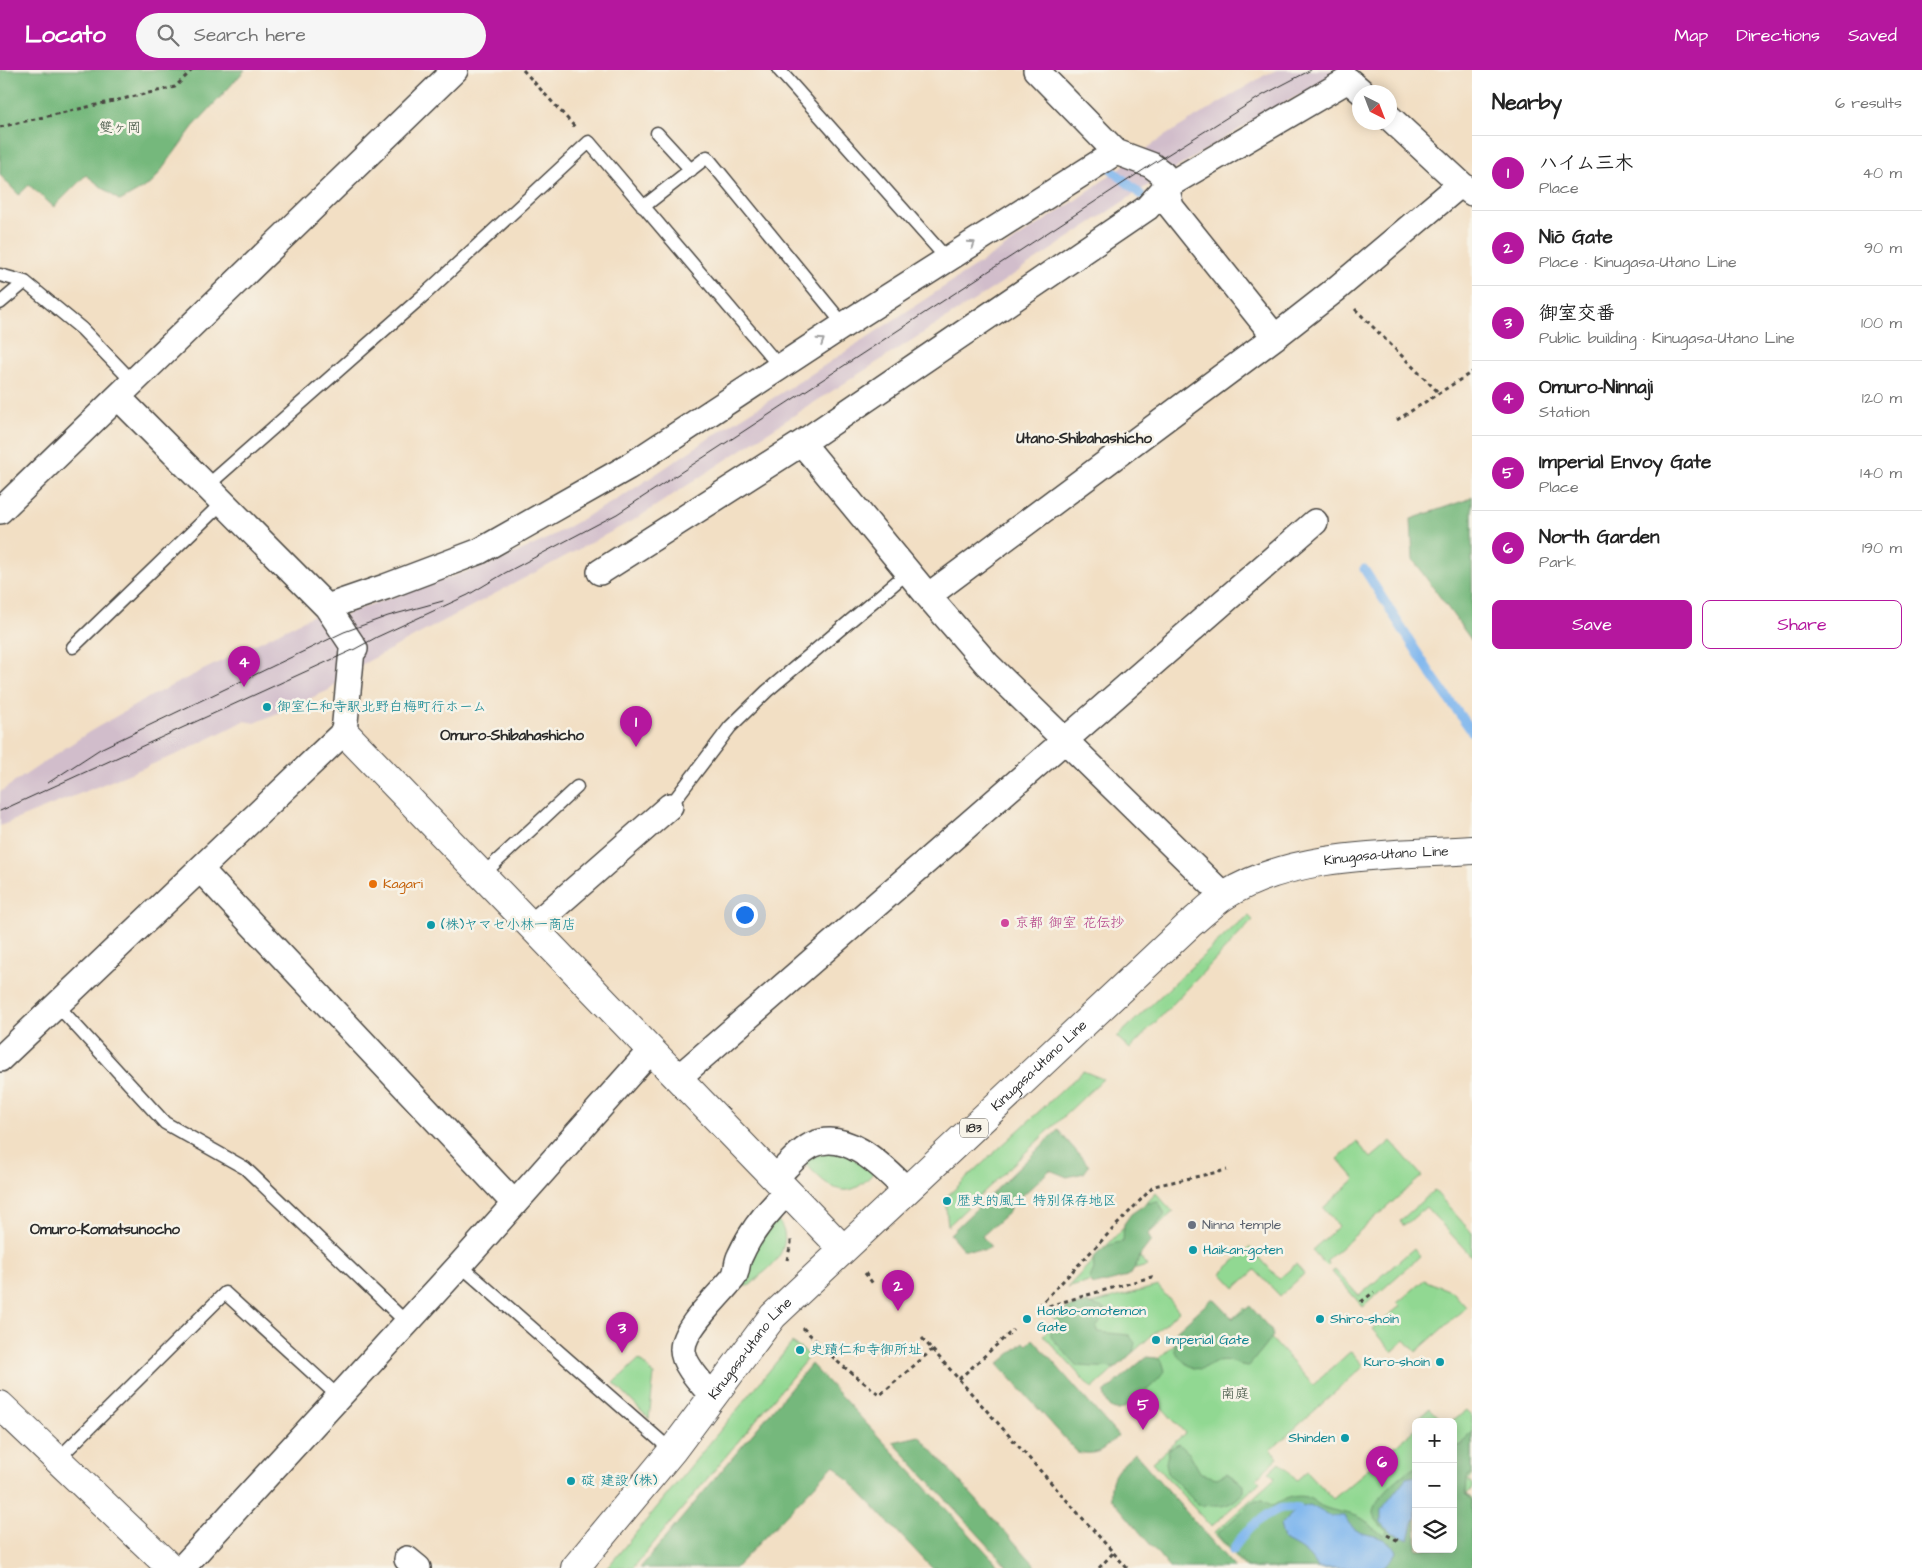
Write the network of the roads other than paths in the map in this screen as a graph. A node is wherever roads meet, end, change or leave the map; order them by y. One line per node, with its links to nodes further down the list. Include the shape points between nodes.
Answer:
1 (455, 70): 19 (street)
2 (778, 70): 12 (lane)
3 (1036, 70): 7 (street)
4 (1353, 78): 9 (street)
5 (1397, 124): 10 (street)
6 (657, 133): 8 (lane)
7 (1116, 152): 9 (street, via 1151,165 1163,174); 12 (street, one-way to 7)
8 (690, 170): 11 (lane); 16 (lane, via 706,157)
9 (1167, 186): 17 (street, via 1171,207); 20 (street, via 1146,208)
10 (1466, 188): 17 (street)
11 (643, 207): 18 (lane); 21 (lane, via 589,142)
12 (948, 260): 16 (street)
13 (0, 275): 14 (lane)
14 (25, 282): 15 (lane); 19 (lane, via 82,329)
15 (0, 303)
16 (844, 325): 18 (street, one-way to 16)
17 (1275, 337): 26 (street)
18 (780, 367): 27 (street, via 628,467 480,551)
19 (126, 389): 21 (street); 22 (street)
20 (802, 443): 24 (street); 25 (street)
21 (215, 494): 27 (street); 28 (lane)
22 (0, 511)
23 (1315, 522): 30 (street)
24 (600, 572)
25 (907, 573): 26 (street); 32 (lane, via 730,726)
26 (928, 596): 30 (street, via 987,664)
27 (327, 607): 29 (street, via 355,649 352,650)
28 (73, 647)
29 (344, 732): 34 (street); 35 (main road)
30 (1065, 740): 36 (street); 41 (street)
31 (577, 787): 35 (lane)
32 (670, 806): 37 (street)
33 (1472, 850): 36 (main road, Kinugasa-Utano Line / 183, via 1320,862 1258,880)
34 (200, 869): 38 (street); 44 (street)
35 (482, 876): 37 (main road)
36 (1224, 896): 43 (main road, Kinugasa-Utano Line / 183, via 1189,925)
37 (532, 927): 39 (main road)
38 (57, 1005): 40 (street); 47 (lane, via 165,1123 245,1168)
39 (650, 1050): 41 (main road); 44 (street)
40 (0, 1059)
41 (678, 1078): 42 (main road)
42 (781, 1185): 43 (street, via 813,1145 831,1142 853,1146 884,1168); 45 (main road); 49 (street, via 772,1206 738,1258 735,1275 687,1332 682,1350 688,1365)
43 (907, 1190): 45 (main road, Kinugasa-Utano Line / 183)
44 (514, 1203): 46 (street)
45 (843, 1249): 49 (main road, Kinugasa-Utano Line / 183, via 773,1316)
46 (460, 1265): 47 (street); 51 (lane)
47 (407, 1323): 48 (street)
48 (339, 1397): 52 (lane, via 225,1293); 54 (street)
49 (713, 1397): 51 (main road, Kinugasa-Utano Line / 183)
50 (0, 1404): 52 (main road)
51 (672, 1451): 55 (main road, Kinugasa-Utano Line / 183)
52 (57, 1460): 53 (main road)
53 (171, 1568)
54 (182, 1568)
55 (575, 1568)

